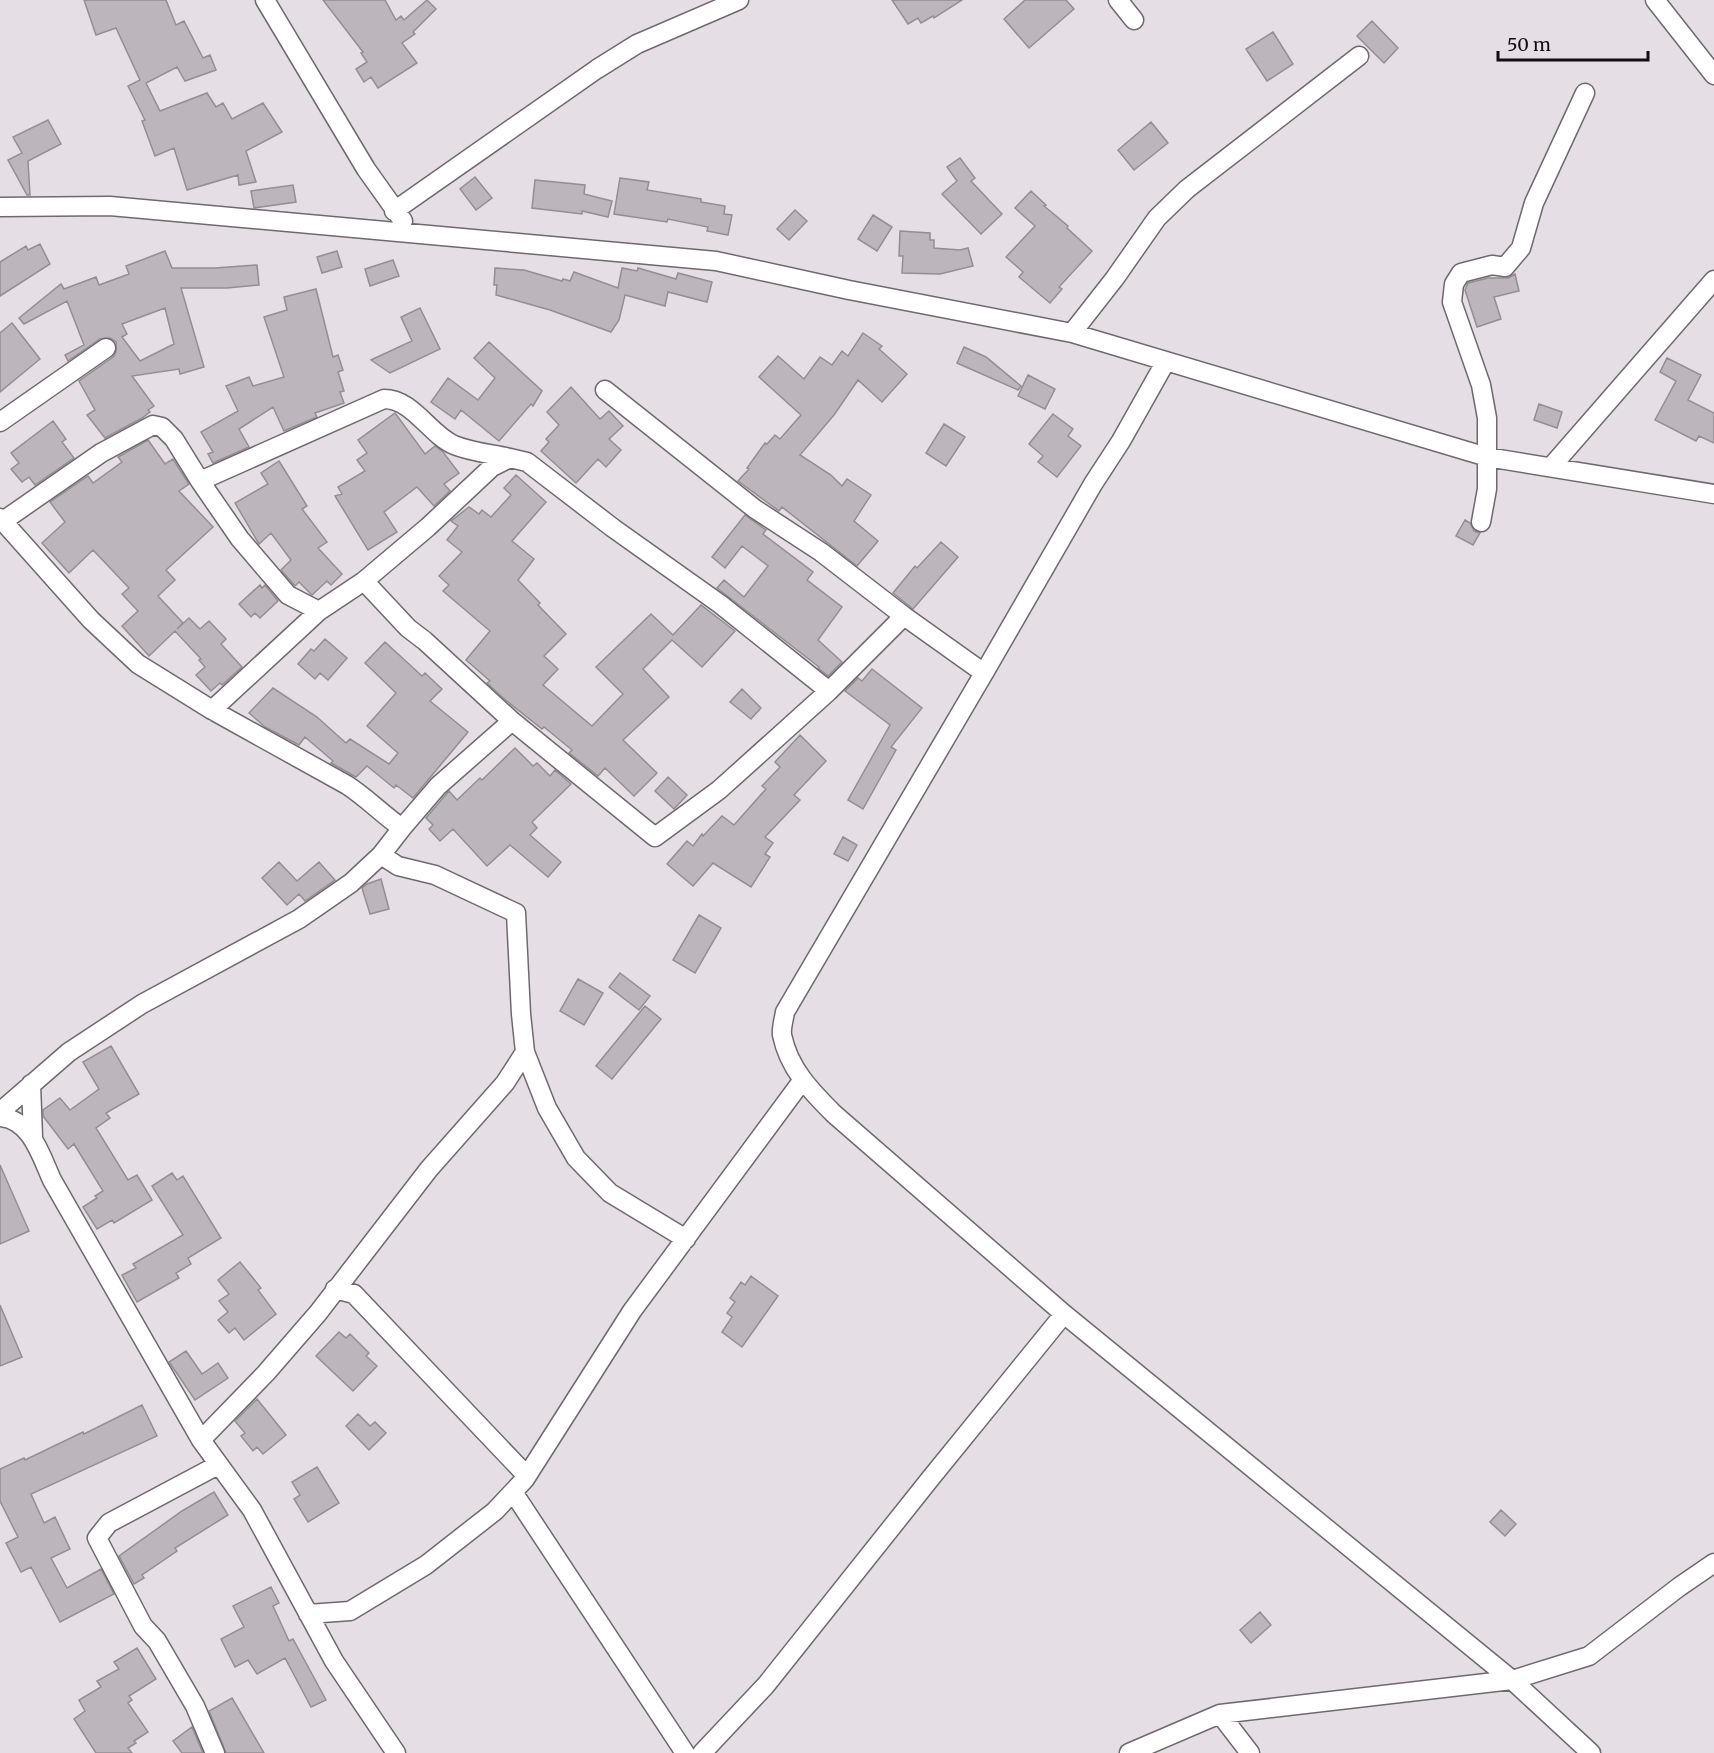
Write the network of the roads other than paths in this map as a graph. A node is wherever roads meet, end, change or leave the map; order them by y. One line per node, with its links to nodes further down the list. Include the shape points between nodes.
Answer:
1 (265, 0): 10 (street)
2 (739, 0): 10 (street, via 637,44)
3 (1118, 0): 5 (street)
4 (1655, 0): 7 (street)
5 (1134, 20)
6 (1359, 56): 13 (street, via 1195,183 1157,218)
7 (1714, 75)
8 (1585, 93): 18 (street, via 1534,203 1521,248 1505,267 1492,265 1461,273 1454,284 1452,302 1483,396)
9 (0, 207): 11 (street, via 110,206)
10 (394, 211): 11 (street)
11 (413, 233): 13 (street, via 716,261)
12 (1714, 280): 20 (street)
13 (1072, 333): 15 (street)
14 (106, 348): 17 (street)
15 (1166, 361): 18 (street); 28 (street)
16 (605, 390): 27 (street, via 755,509 821,552)
17 (0, 422)
18 (1487, 457): 20 (street); 24 (street)
19 (510, 459): 21 (street, via 454,445 402,404 384,399); 25 (street, via 492,467); 29 (street, via 527,462 720,604)
20 (1551, 467): 22 (street)
21 (200, 481): 23 (street, via 174,439 162,427 153,425 101,453); 26 (street, via 240,539 288,595)
22 (1714, 494)
23 (1, 520): 30 (street, via 91,620 138,664)
24 (1481, 522)
25 (364, 581): 26 (street); 31 (street, via 408,628)
26 (319, 611): 30 (street)
27 (904, 616): 28 (street); 29 (street)
28 (984, 673): 35 (street, via 785,1012 782,1033)
29 (829, 691): 31 (street, via 718,790 655,837)
30 (212, 710): 32 (street, via 347,785)
31 (512, 721): 32 (street, via 438,786)
32 (402, 828): 33 (street)
33 (381, 855): 34 (street, via 398,866 435,875 516,913); 36 (street, via 351,883 299,919 142,1004 69,1052)
34 (525, 1052): 40 (street, via 547,1108 576,1158 610,1193); 41 (street, via 505,1083 429,1169)
35 (802, 1081): 40 (street); 42 (street, via 834,1114)
36 (31, 1084): 37 (street); 39 (street)
37 (0, 1112)
38 (0, 1117): 39 (street, via 15,1122)
39 (33, 1137): 43 (street, via 52,1180)
40 (686, 1239): 45 (street, via 632,1311)
41 (335, 1289): 43 (street, via 266,1373); 45 (street, via 354,1294)
42 (1064, 1314): 49 (street); 54 (street, via 766,1685)
43 (201, 1440): 44 (street)
44 (218, 1465): 48 (street, via 252,1510); 51 (street, via 109,1523 97,1538 143,1626 157,1641 195,1706)
45 (527, 1476): 46 (street)
46 (513, 1492): 48 (street, via 495,1511 426,1564 350,1611); 53 (street)
47 (1714, 1563): 49 (street, via 1589,1656)
48 (308, 1614): 52 (street, via 334,1661)
49 (1512, 1680): 50 (street); 57 (street)
50 (1220, 1714): 55 (street); 56 (street)
51 (215, 1753)
52 (396, 1753)
53 (685, 1753)
54 (702, 1753)
55 (1129, 1753)
56 (1250, 1753)
57 (1591, 1753)

